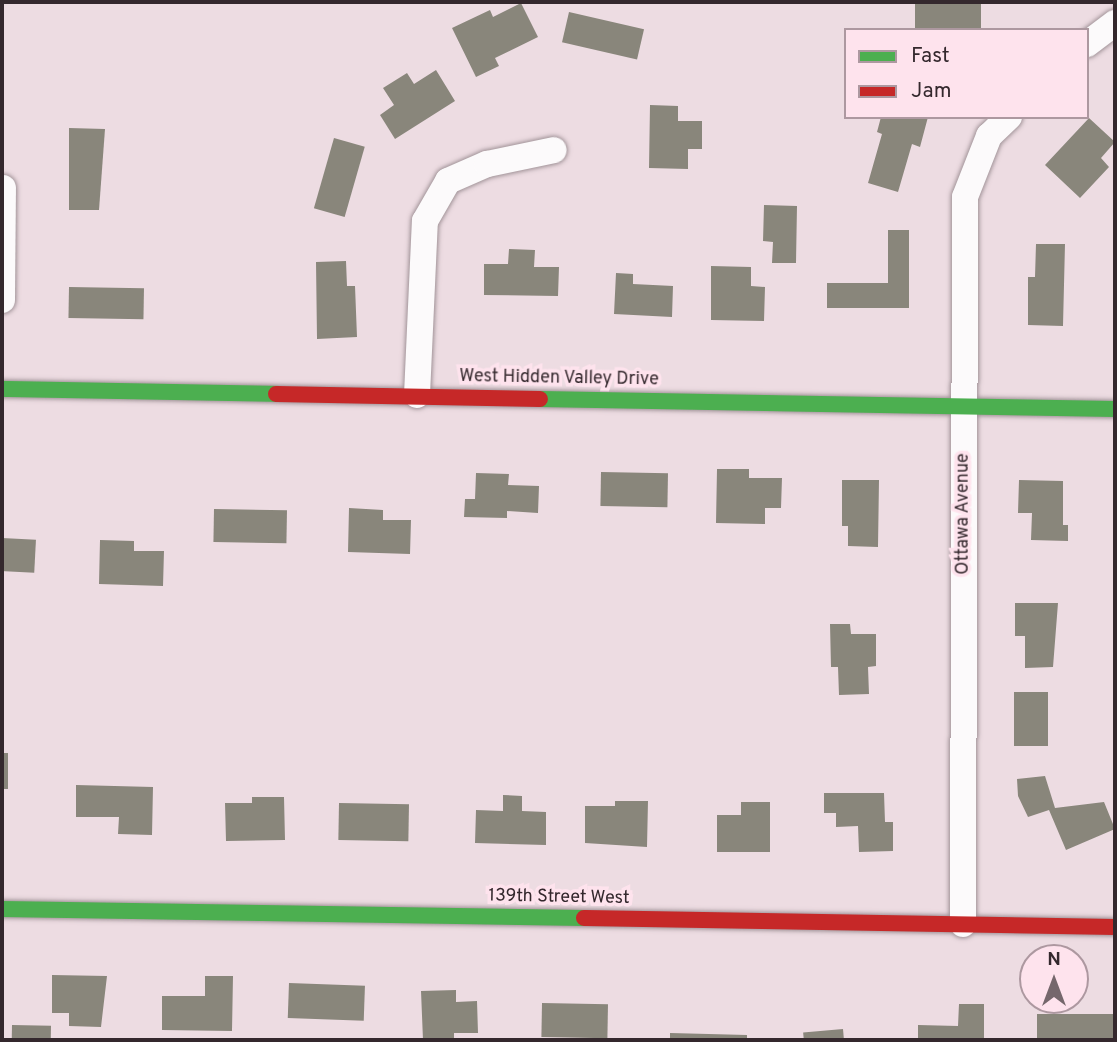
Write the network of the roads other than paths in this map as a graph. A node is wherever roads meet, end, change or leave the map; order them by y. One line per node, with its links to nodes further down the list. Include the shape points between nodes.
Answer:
1 (1115, 23): 2 (street)
2 (1089, 42)
3 (1007, 119): 9 (street, Ottawa Avenue, via 989,136 965,197)
4 (554, 150): 8 (street, via 487,164 448,181 425,221)
5 (4, 188): 6 (street)
6 (2, 300)
7 (2, 389): 8 (street, West Hidden Valley Drive)
8 (417, 395): 9 (street, West Hidden Valley Drive)
9 (965, 407): 10 (street, West Hidden Valley Drive); 12 (street, Ottawa Avenue)
10 (1115, 409)
11 (2, 909): 12 (street, 139th Street West)
12 (962, 923): 13 (street, 139th Street West)
13 (1115, 927)

